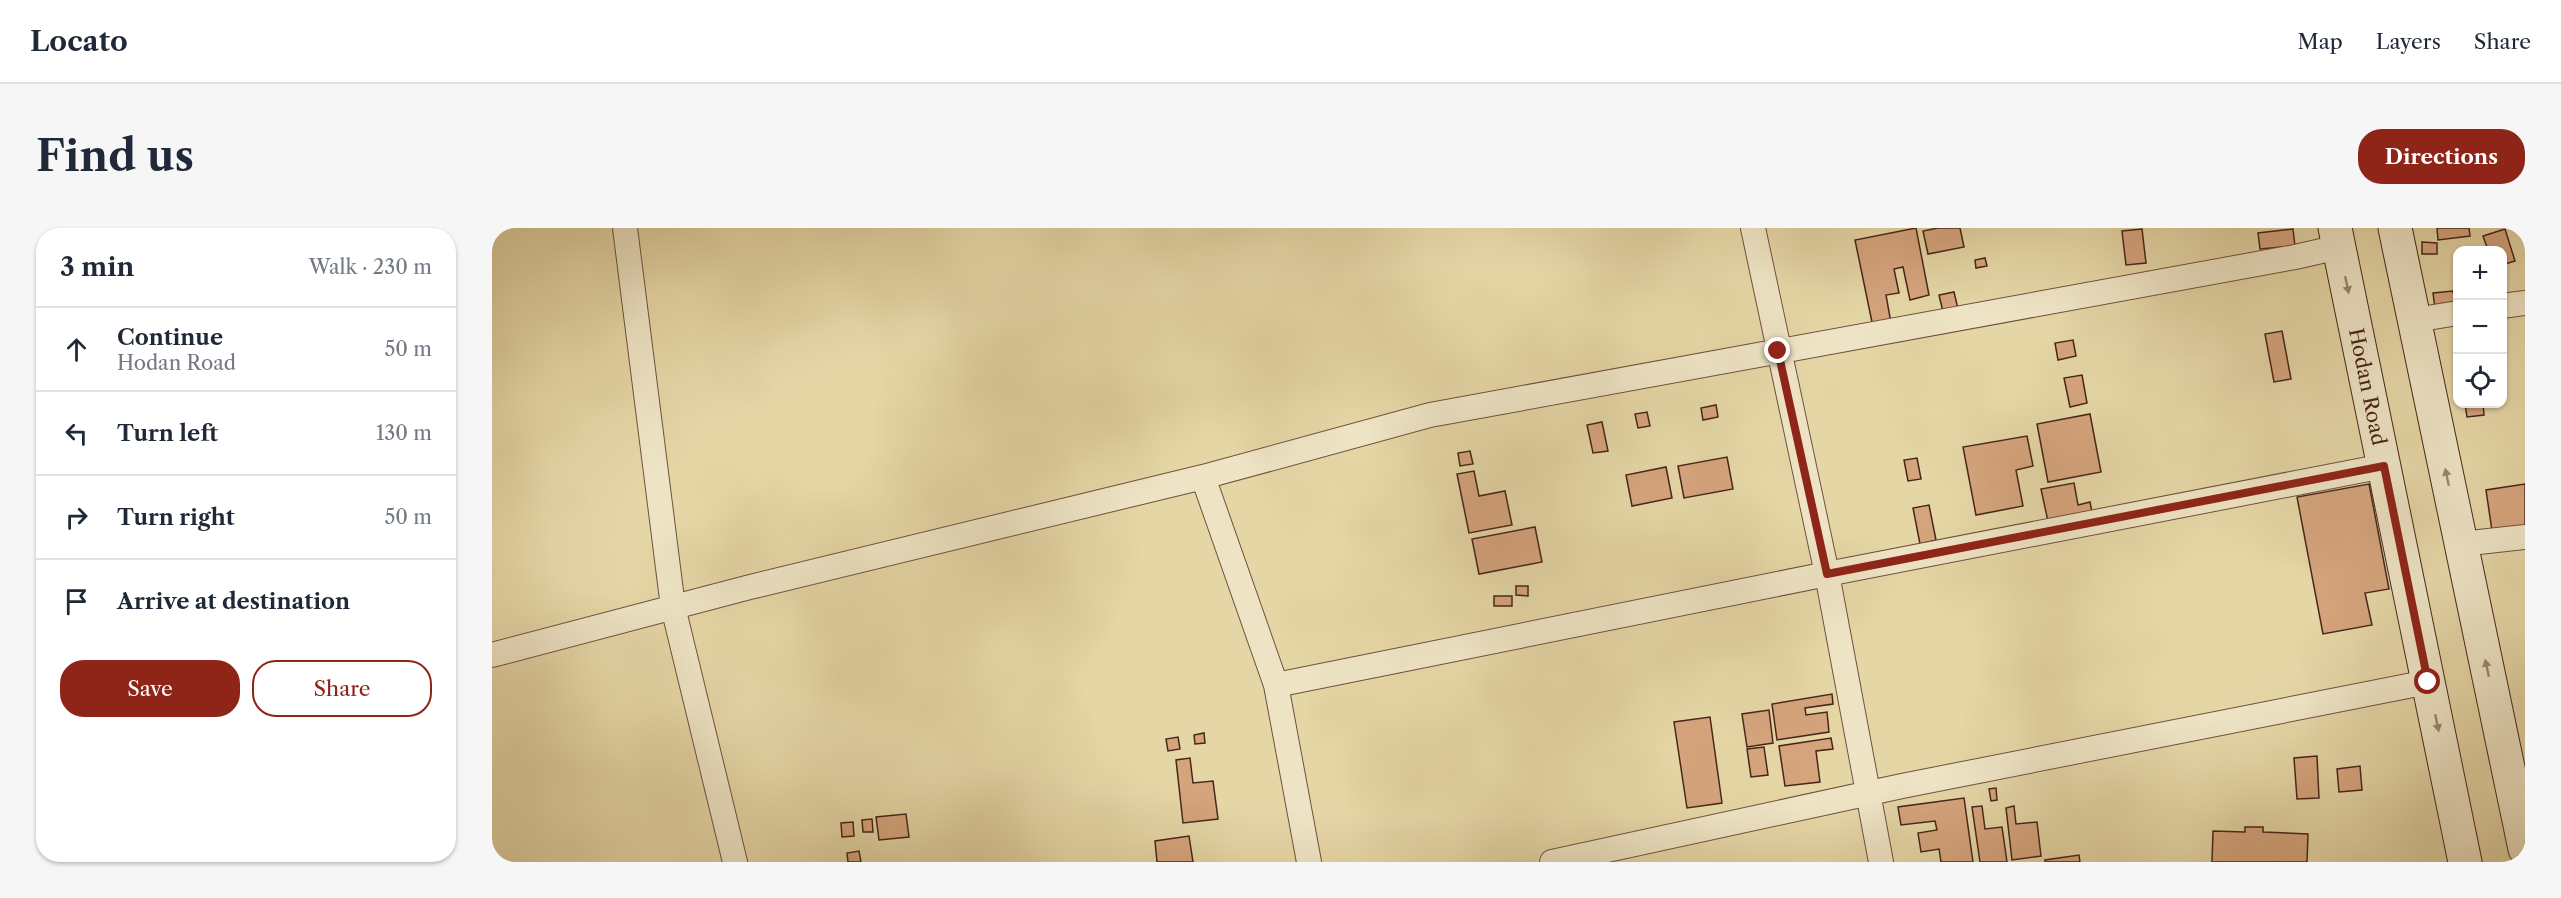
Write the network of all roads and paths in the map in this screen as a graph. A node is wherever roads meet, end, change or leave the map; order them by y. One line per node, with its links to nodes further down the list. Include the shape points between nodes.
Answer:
1 (625, 228): 15 (street)
2 (1753, 228): 9 (street)
3 (2396, 228): 8 (main road)
4 (2337, 237): 9 (street, via 2295,257); 10 (main road, Hodan Road, one-way to 10)
5 (2525, 303): 6 (street)
6 (2507, 305)
7 (2453, 314): 8 (street)
8 (2415, 320): 13 (main road, one-way to 8)
9 (1778, 351): 11 (street, via 1430,414); 14 (street)
10 (2384, 466): 14 (street); 17 (main road, Hodan Road)
11 (1203, 477): 15 (street); 18 (street)
12 (2525, 537): 13 (street)
13 (2461, 544): 19 (main road, one-way to 13)
14 (1827, 574): 18 (street); 20 (street)
15 (673, 607): 16 (street); 22 (street)
16 (492, 655)
17 (2428, 682): 20 (street); 26 (main road, Hodan Road, one-way to 26)
18 (1276, 685): 23 (street)
19 (2516, 761): 21 (main road)
20 (1868, 793): 24 (street); 25 (street)
21 (2525, 849)
22 (735, 862)
23 (1309, 862)
24 (1552, 862)
25 (1881, 862)
26 (2465, 862)

